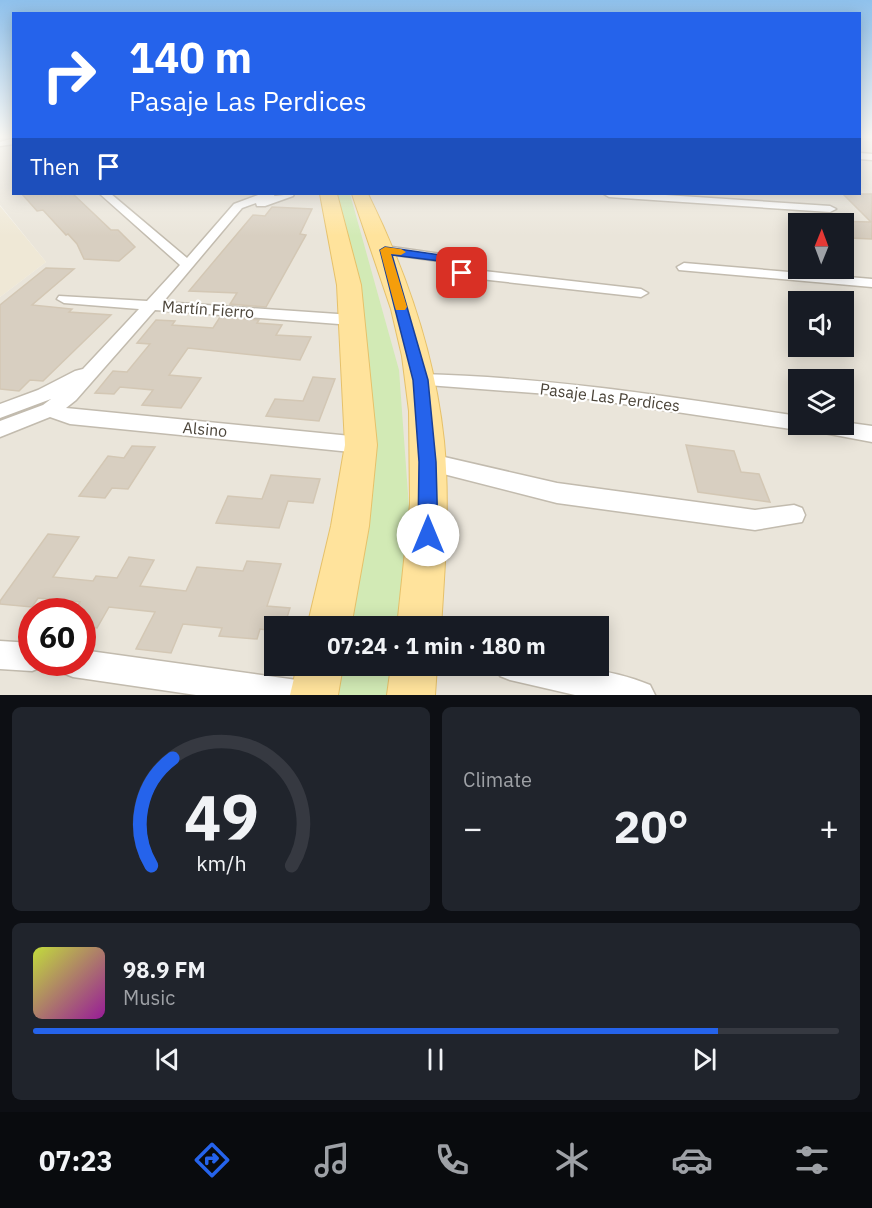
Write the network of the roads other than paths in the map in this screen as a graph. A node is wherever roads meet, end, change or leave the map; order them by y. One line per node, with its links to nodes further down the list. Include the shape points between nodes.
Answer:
1 (106, 195): 10 (street)
2 (267, 195): 8 (street, via 238,206)
3 (286, 195): 8 (street)
4 (328, 195): 16 (main road, via 349,285)
5 (360, 195): 9 (main road)
6 (624, 195): 7 (street)
7 (830, 209)
8 (228, 220): 10 (street)
9 (385, 250): 13 (street, via 450,259 462,273); 18 (main road)
10 (186, 264): 15 (street)
11 (684, 267): 12 (street)
12 (872, 284)
13 (641, 293)
14 (64, 299): 15 (street, Martín Fierro)
15 (150, 305): 16 (street, Martín Fierro); 17 (street)
16 (352, 320): 25 (main road)
17 (101, 361): 19 (street, via 70,395); 20 (street, via 44,395)
18 (420, 380): 21 (street, Pasaje Las Perdices, via 578,391); 26 (main road)
19 (50, 410): 22 (street); 25 (street, Alsino, via 70,417)
20 (0, 411)
21 (788, 422)
22 (0, 429)
23 (854, 431): 24 (street)
24 (872, 434)
25 (362, 445): 28 (main road)
26 (428, 462): 27 (street, via 557,493 755,520); 29 (main road, via 428,535)
27 (794, 515)
28 (331, 616)
29 (420, 616)
30 (0, 655): 31 (street)
31 (18, 656)
32 (96, 666): 36 (street)
33 (318, 676): 37 (main road)
34 (413, 676): 38 (main road)
35 (555, 676): 39 (street)
36 (297, 695)
37 (314, 695)
38 (411, 695)
39 (640, 695)

